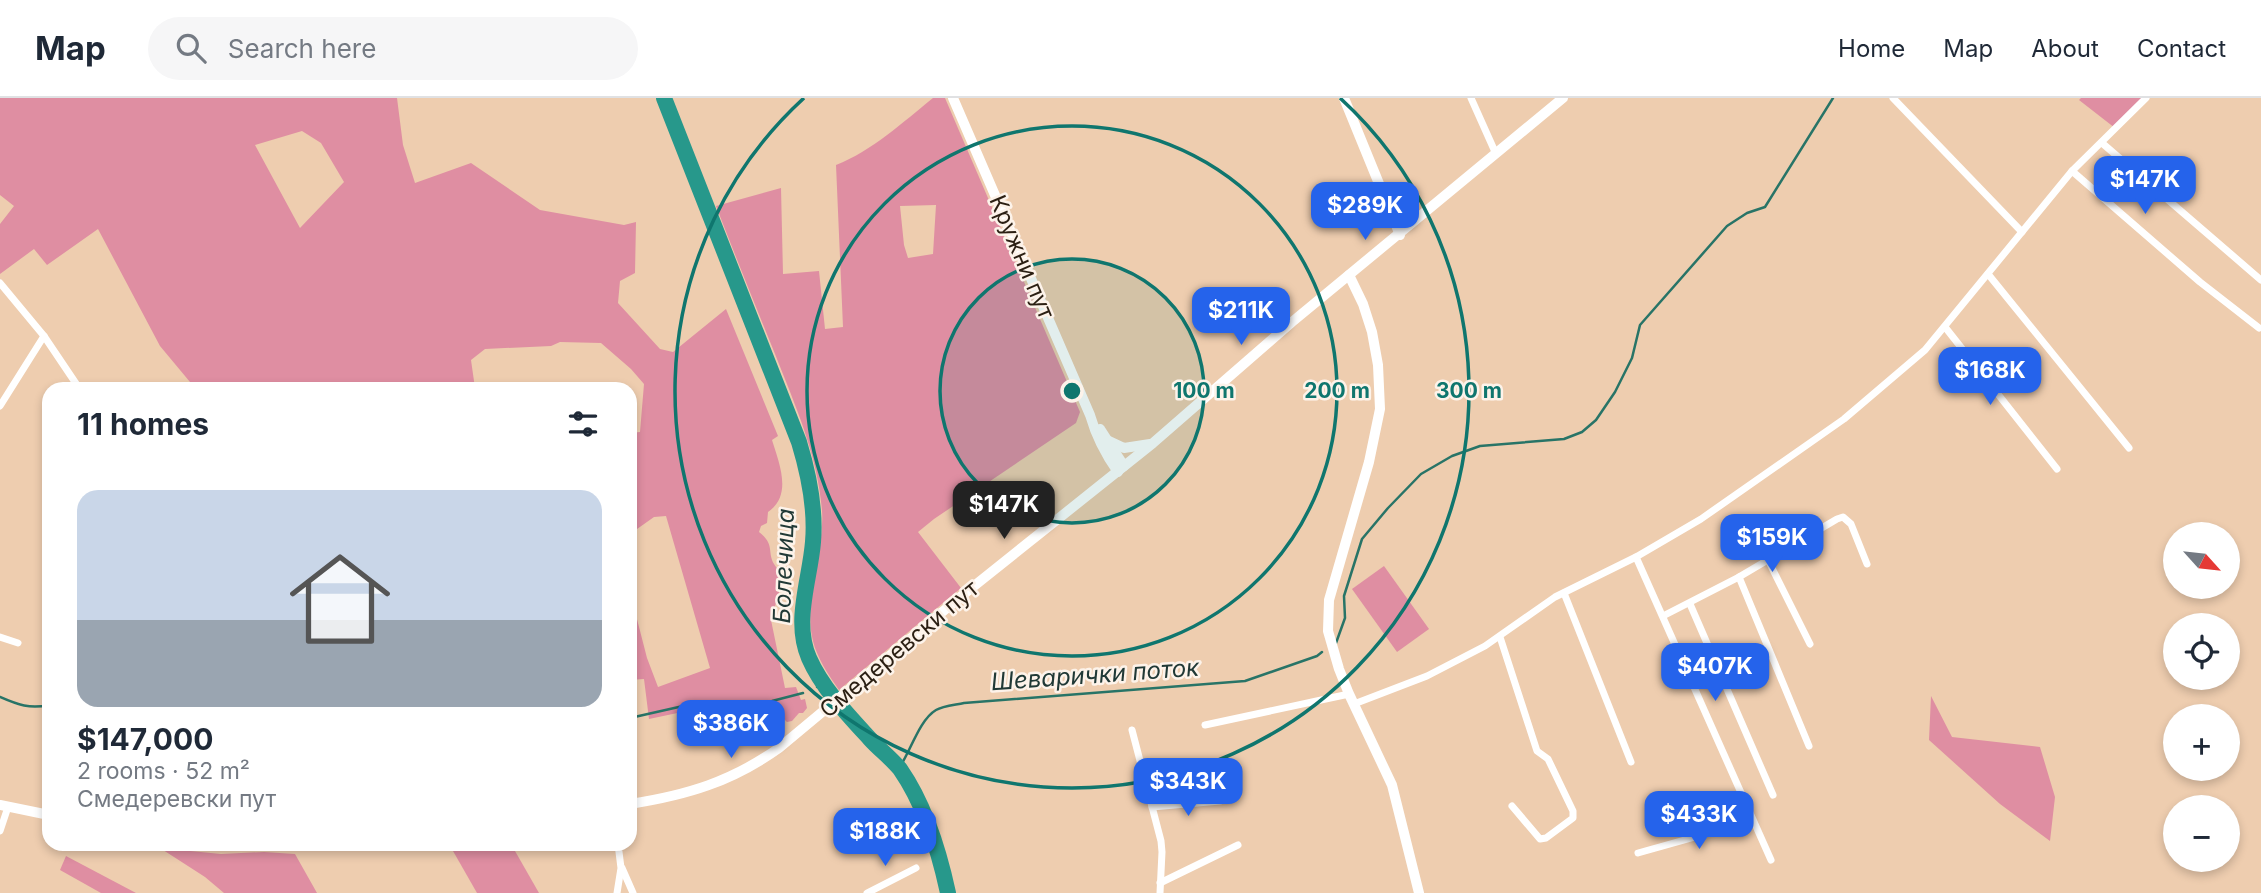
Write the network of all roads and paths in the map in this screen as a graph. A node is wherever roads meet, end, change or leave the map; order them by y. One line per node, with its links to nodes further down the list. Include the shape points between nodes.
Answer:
1 (953, 98): 22 (main road, Кружни пут, via 1094,431)
2 (1344, 98): 11 (main road)
3 (1471, 98): 8 (street)
4 (1563, 98): 8 (main road, Смедеревски пут)
5 (1893, 98): 10 (street)
6 (2146, 98): 7 (street)
7 (2102, 143): 9 (street); 14 (street)
8 (1496, 154): 11 (main road, Смедеревски пут)
9 (2072, 172): 10 (street); 17 (street)
10 (2022, 232): 12 (street)
11 (1400, 234): 13 (main road, Смедеревски пут)
12 (1988, 274): 16 (street); 23 (street)
13 (1349, 275): 21 (main road, Смедеревски пут); 38 (main road, via 1371,332 1380,388 1371,453 1328,610 1329,638)
14 (2261, 280)
15 (0, 283): 18 (street)
16 (1945, 327): 25 (street); 27 (street, via 1921,354 1844,419 1714,510)
17 (2259, 328)
18 (44, 336): 19 (street); 20 (street)
19 (75, 382)
20 (0, 406)
21 (1153, 443): 22 (main road); 24 (main road, Смедеревски пут)
22 (1106, 446): 24 (main road, Кружни пут); 26 (main road, via 1107,469)
23 (2129, 448)
24 (1121, 469): 26 (main road, Смедеревски пут)
25 (2057, 469)
26 (1100, 486): 45 (main road, Смедеревски пут, via 779,748 736,775 689,792)
27 (1636, 557): 31 (street); 33 (street)
28 (1768, 560): 29 (street, via 1843,517 1851,524); 30 (street); 37 (street)
29 (1867, 564)
30 (1739, 577): 32 (street); 41 (street)
31 (1564, 593): 35 (street); 42 (street)
32 (1690, 604): 33 (street); 43 (street)
33 (1663, 616): 50 (street)
34 (0, 637): 36 (street)
35 (1500, 637): 38 (street, via 1427,676); 47 (street, via 1537,751 1548,759 1573,818 1540,839)
36 (18, 643)
37 (1810, 644)
38 (1351, 699): 39 (street); 63 (main road, via 1392,785)
39 (1205, 725)
40 (1132, 730): 48 (street)
41 (1809, 746)
42 (1631, 762)
43 (1773, 795)
44 (1220, 801): 48 (street)
45 (637, 803)
46 (4, 806): 49 (main road); 51 (street)
47 (1512, 806)
48 (1153, 807): 58 (street, via 1162,852)
49 (42, 814)
50 (1752, 821): 54 (street); 55 (street)
51 (0, 831)
52 (1238, 845): 58 (street)
53 (619, 851): 56 (street)
54 (1638, 853)
55 (1771, 860)
56 (621, 868): 59 (street); 60 (street)
57 (916, 868): 61 (street)
58 (1160, 883): 62 (street)
59 (617, 893)
60 (634, 893)
61 (867, 893)
62 (1160, 893)
63 (1419, 893)

